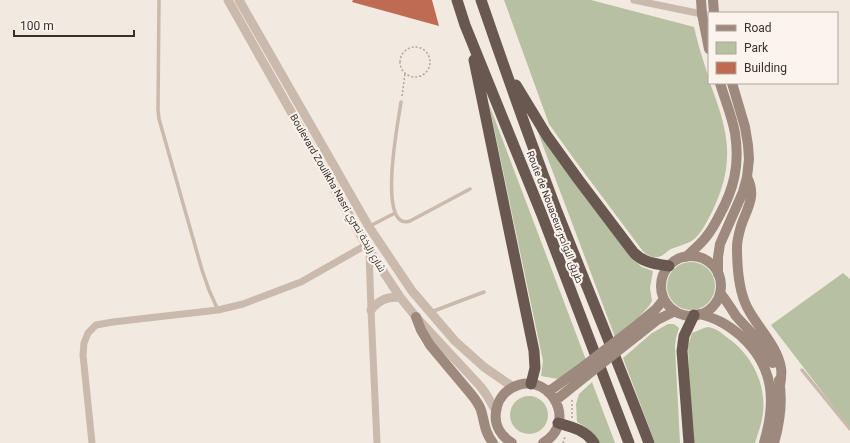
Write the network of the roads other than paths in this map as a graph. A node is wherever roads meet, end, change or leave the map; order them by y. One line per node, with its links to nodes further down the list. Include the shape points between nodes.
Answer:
1 (159, 0): 29 (lane, via 159,118 202,270)
2 (228, 0): 21 (street, Boulevard Zoulikha Nasri شارع زليخة نصري)
3 (239, 0): 20 (street, Boulevard Zoulikha Nasri شارع زليخة نصري)
4 (457, 0): 11 (highway, Route de Nouaceur طريق النواصر)
5 (482, 0): 13 (highway, Route de Nouaceur طريق النواصر)
6 (634, 0): 10 (street)
7 (701, 0): 10 (main road)
8 (713, 0): 9 (main road)
9 (714, 12)
10 (702, 14): 12 (main road)
11 (465, 25): 38 (highway, via 534,351 535,368); 53 (highway, Route de Nouaceur طريق النواصر)
12 (708, 44)
13 (502, 60): 23 (highway, via 548,136 634,254 646,262); 54 (highway, Route de Nouaceur طريق النواصر, via 556,208)
14 (720, 84): 22 (main road, via 734,133 734,182 712,230)
15 (732, 84): 17 (main road, via 748,145)
16 (401, 102): 19 (lane, via 391,176)
17 (747, 177): 24 (main road, via 720,244); 39 (main road, via 752,194 738,238 740,285 747,307 778,358 782,375)
18 (470, 190): 19 (lane, via 407,222 398,219)
19 (395, 212): 20 (lane)
20 (369, 227): 32 (street, Boulevard Zoulikha Nasri شارع زليخة نصري, via 412,291)
21 (367, 247): 27 (street, Boulevard Zoulikha Nasri شارع زليخة نصري); 29 (street, via 301,282 243,304); 30 (street)
22 (686, 257): 23 (main road, via 676,260); 24 (main road, via 708,261)
23 (669, 266): 28 (main road, via 662,283)
24 (718, 274): 26 (main road)
25 (484, 292): 32 (lane)
26 (720, 293): 33 (main road, via 713,306); 39 (main road, via 767,352 776,369)
27 (400, 297): 30 (street, via 386,298); 34 (street, Boulevard Zoulikha Nasri شارع زليخة نصري)
28 (664, 299): 31 (main road); 35 (main road)
29 (218, 310): 47 (street, via 96,325 88,333 83,355)
30 (371, 310): 48 (street)
31 (675, 311): 33 (main road); 35 (main road)
32 (430, 312): 40 (street, Boulevard Zoulikha Nasri شارع زليخة نصري, via 469,354)
33 (696, 314): 55 (highway, via 684,336 682,351); 56 (main road, via 716,319 729,326 760,358 771,393 771,414)
34 (416, 317): 43 (street, Boulevard Zoulikha Nasri شارع زليخة نصري, via 480,386); 49 (main road, via 430,345 477,402)
35 (635, 332): 37 (main road, bridge)
36 (802, 370): 45 (lane)
37 (585, 371): 41 (main road); 42 (main road)
38 (531, 384): 40 (main road); 41 (main road, via 540,386)
39 (780, 386): 57 (main road, via 780,414)
40 (513, 387): 43 (main road, via 502,397)
41 (548, 392): 42 (main road)
42 (556, 400): 44 (main road)
43 (496, 411): 50 (main road, via 499,429)
44 (558, 423): 46 (main road); 52 (highway, via 581,430)
45 (850, 429)
46 (552, 440): 51 (main road)
47 (92, 443)
48 (377, 443)
49 (493, 443)
50 (512, 443)
51 (543, 443)
52 (594, 443)
53 (629, 443)
54 (649, 443)
55 (689, 443)
56 (764, 443)
57 (774, 443)

